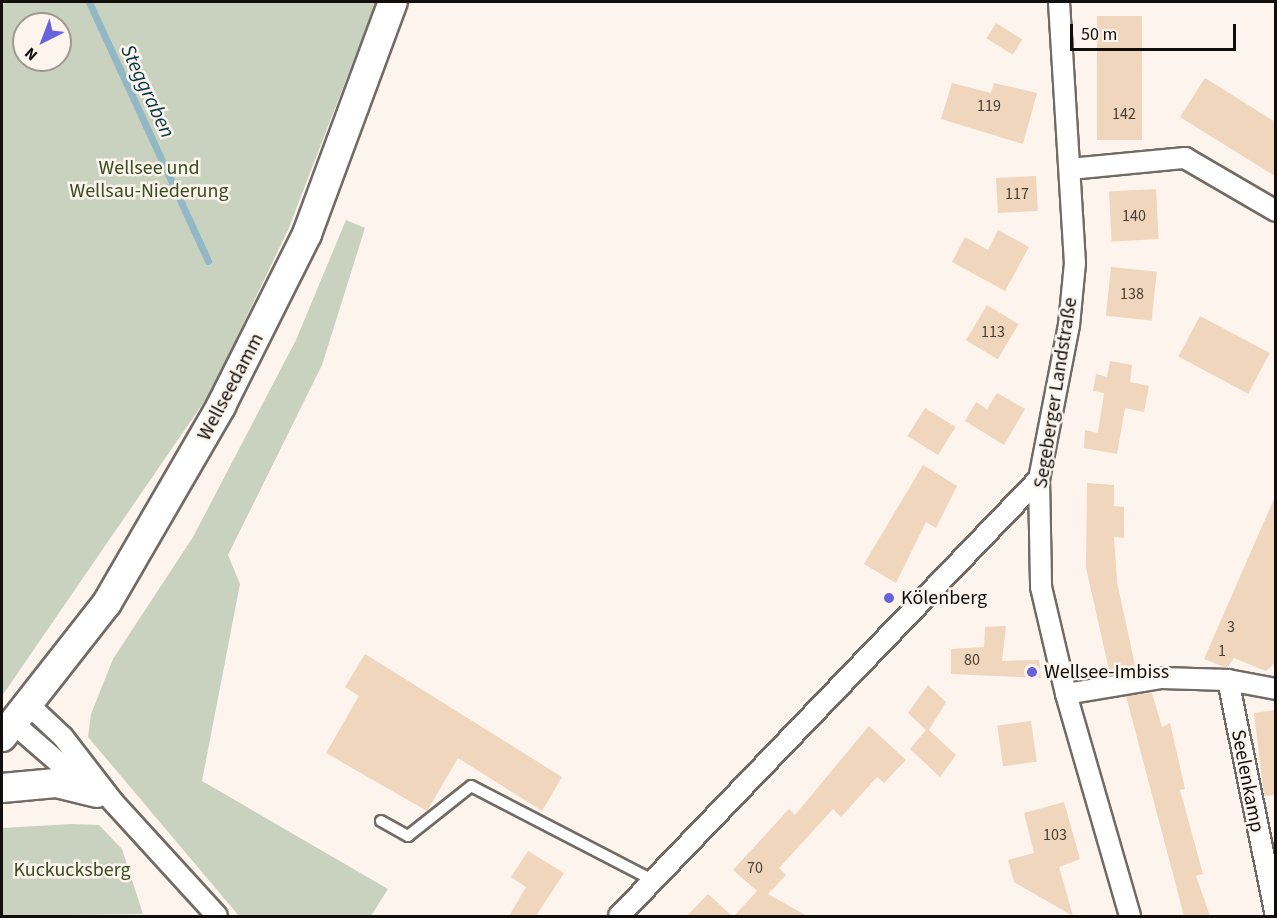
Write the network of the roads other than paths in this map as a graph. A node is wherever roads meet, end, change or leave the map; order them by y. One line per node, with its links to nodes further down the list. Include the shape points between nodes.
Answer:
1 (393, 2): 9 (main road, Wellseedamm, via 287,282 216,416 107,603)
2 (1059, 2): 3 (street, Segeberger Landstraße)
3 (1070, 169): 4 (street, via 1185,158); 5 (street, Segeberger Landstraße, via 1075,262 1070,314)
4 (1275, 211)
5 (1039, 479): 8 (street, Segeberger Landstraße, via 1041,587); 13 (street)
6 (1228, 680): 7 (street); 8 (street, via 1162,678); 17 (street, Seelenkamp)
7 (1275, 688)
8 (1066, 694): 16 (street, Segeberger Landstraße)
9 (15, 722): 11 (street)
10 (2, 788): 11 (main road, via 56,783)
11 (105, 798): 14 (street)
12 (381, 821): 13 (lane, via 408,836 471,786)
13 (654, 881): 15 (street)
14 (217, 916)
15 (619, 916)
16 (1130, 916)
17 (1275, 916)

